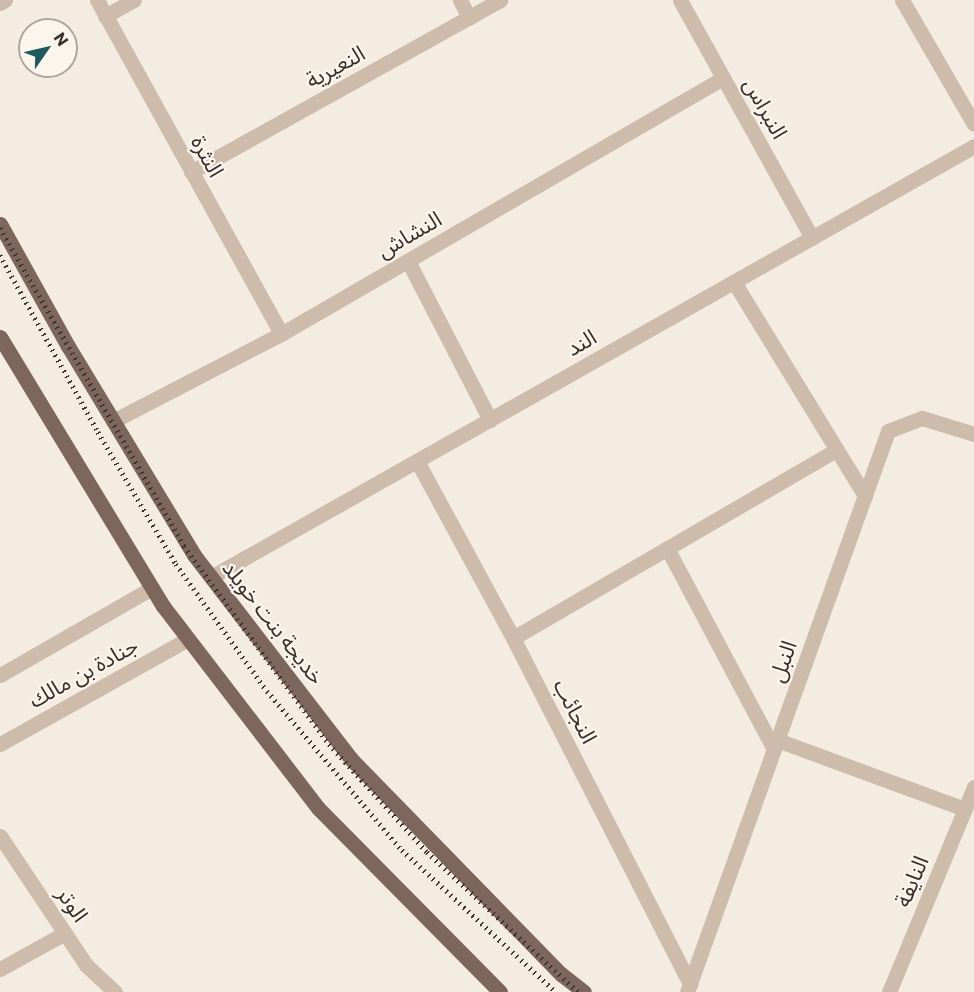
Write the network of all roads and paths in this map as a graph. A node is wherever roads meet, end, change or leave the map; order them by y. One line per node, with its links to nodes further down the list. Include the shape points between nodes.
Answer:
1 (5, 0): 8 (street)
2 (96, 0): 9 (street, النثرة)
3 (134, 0): 9 (street)
4 (459, 0): 10 (street)
5 (500, 0): 10 (street, النعيرية)
6 (680, 0): 11 (street, النبراس)
7 (902, 0): 12 (street)
8 (0, 3)
9 (105, 16): 14 (street, النثرة)
10 (469, 18): 14 (street, النعيرية)
11 (723, 78): 16 (street, النبراس); 17 (street, النشاش)
12 (974, 124)
13 (974, 146): 16 (street, الند)
14 (191, 172): 19 (street, النثرة)
15 (0, 224): 22 (main road, خديجة بنت خويلد)
16 (812, 238): 18 (street, الند)
17 (408, 261): 19 (street, النشاش); 21 (street)
18 (734, 282): 21 (street, الند); 24 (street)
19 (281, 334): 22 (street, النشاش)
20 (0, 338): 29 (main road)
21 (490, 420): 25 (street, الند)
22 (113, 421): 28 (main road, خديجة بنت خويلد)
23 (974, 434): 26 (street, النبل, via 922,418 888,431)
24 (836, 450): 26 (street); 27 (street)
25 (417, 460): 28 (street, الند); 30 (street, النجائب)
26 (865, 496): 34 (street, النبل)
27 (667, 548): 30 (street); 34 (street)
28 (211, 577): 43 (main road, خديجة بنت خويلد, via 351,759 561,974)
29 (152, 588): 31 (main road); 32 (street, جنادة بن مالك)
30 (513, 638): 40 (street, النجائب)
31 (188, 639): 33 (street, جنادة بن مالك); 42 (main road, via 318,808)
32 (0, 675)
33 (0, 744)
34 (776, 744): 36 (street); 40 (street, النبل)
35 (974, 787): 36 (street, النايفة)
36 (965, 809): 44 (street, النايفة)
37 (0, 836): 38 (street, الوتر)
38 (65, 933): 39 (street); 41 (street, الوتر, via 86,965)
39 (0, 969)
40 (689, 988)
41 (115, 992)
42 (500, 992)
43 (584, 992)
44 (889, 992)

